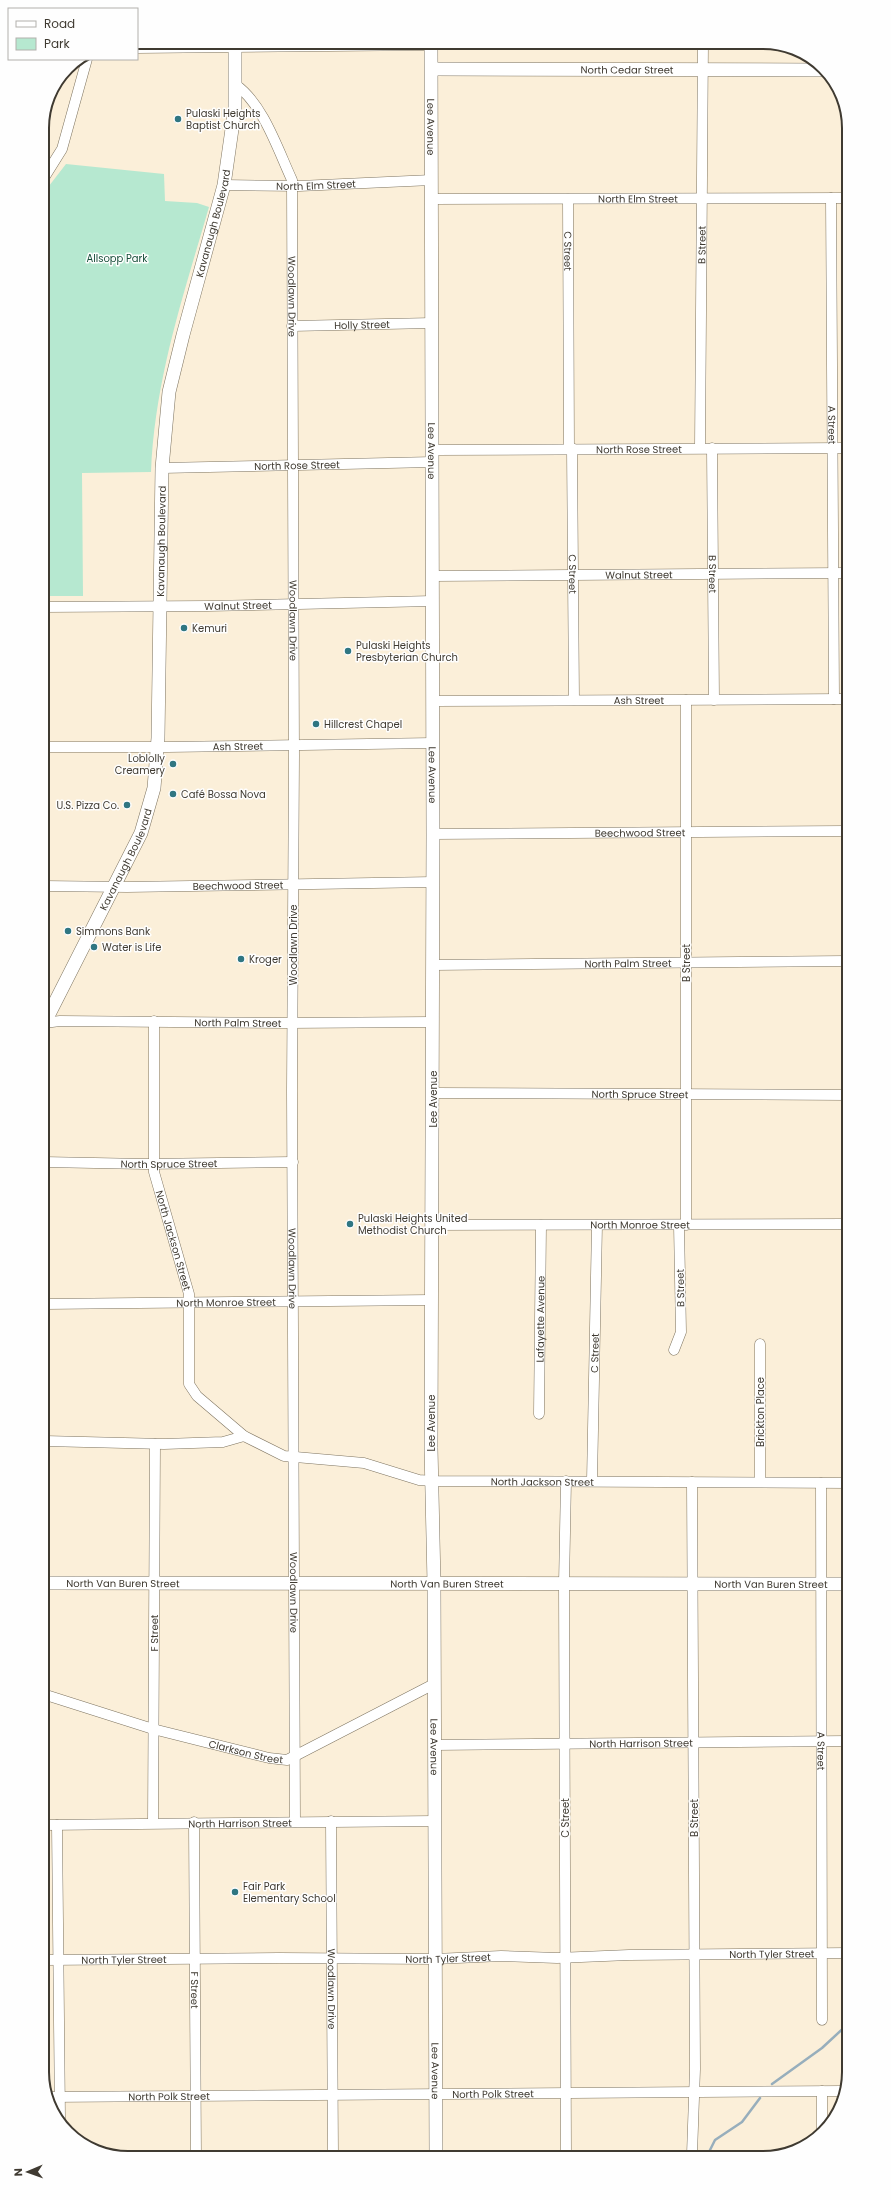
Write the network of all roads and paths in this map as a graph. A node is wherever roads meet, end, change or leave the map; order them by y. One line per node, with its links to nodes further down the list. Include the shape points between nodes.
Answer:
1 (235, 49): 8 (street, Kavanaugh Boulevard)
2 (431, 49): 5 (street, Lee Avenue)
3 (703, 49): 7 (street, B Street)
4 (86, 61): 9 (street, via 62,149)
5 (432, 69): 7 (street, North Cedar Street); 10 (street, Lee Avenue)
6 (817, 70): 7 (street, North Cedar Street)
7 (703, 71): 13 (street, B Street)
8 (236, 85): 11 (street, Kavanaugh Boulevard, via 234,129); 12 (street, Woodlawn Drive, via 246,92 262,116 292,180)
9 (49, 170)
10 (432, 180): 12 (street, North Elm Street); 16 (street, Lee Avenue)
11 (224, 185): 12 (street, North Elm Street); 27 (street, Kavanaugh Boulevard, via 172,377)
12 (291, 186): 19 (street, Woodlawn Drive)
13 (701, 198): 14 (street, North Elm Street); 17 (street, North Elm Street); 21 (street, B Street)
14 (831, 198): 15 (street, North Elm Street); 23 (street, A Street)
15 (842, 198)
16 (432, 199): 17 (street, North Elm Street); 18 (street, Lee Avenue)
17 (568, 199): 20 (street, C Street)
18 (432, 323): 19 (street, Holly Street); 25 (street, Lee Avenue)
19 (292, 326): 26 (street, Woodlawn Drive)
20 (570, 448): 21 (street, North Rose Street); 25 (street, North Rose Street); 31 (street, C Street)
21 (700, 448): 22 (street, North Rose Street)
22 (712, 448): 23 (street, North Rose Street); 28 (street, B Street)
23 (831, 448): 24 (street, North Rose Street); 29 (street, A Street)
24 (842, 448)
25 (433, 456): 26 (street, North Rose Street); 32 (street, Lee Avenue)
26 (293, 466): 27 (street, North Rose Street); 34 (street, Woodlawn Drive)
27 (162, 468): 35 (street, Kavanaugh Boulevard)
28 (713, 573): 29 (street, Walnut Street); 31 (street, Walnut Street); 41 (street, B Street)
29 (833, 573): 30 (street, Walnut Street); 37 (street, A Street)
30 (842, 573)
31 (573, 574): 32 (street, Walnut Street); 39 (street, C Street)
32 (433, 576): 33 (street, Lee Avenue)
33 (433, 601): 34 (street, Walnut Street); 42 (street, Lee Avenue)
34 (294, 604): 35 (street, Walnut Street); 44 (street, Woodlawn Drive)
35 (159, 606): 36 (street, Walnut Street); 46 (street, Kavanaugh Boulevard)
36 (49, 607)
37 (834, 699): 38 (street, Ash Street); 41 (street, Ash Street)
38 (842, 699)
39 (574, 700): 40 (street, Ash Street); 42 (street, Ash Street)
40 (686, 700): 41 (street, Ash Street); 47 (street, B Street)
41 (714, 700)
42 (433, 701): 43 (street, Lee Avenue)
43 (433, 743): 44 (street, Ash Street); 49 (street, Lee Avenue)
44 (294, 745): 46 (street, Ash Street); 51 (street, Woodlawn Drive)
45 (49, 747): 46 (street, Ash Street)
46 (157, 747): 53 (street, Kavanaugh Boulevard, via 154,788 148,815)
47 (686, 832): 48 (street, Beechwood Street); 49 (street, Beechwood Street); 55 (street, B Street)
48 (842, 832)
49 (433, 834): 50 (street, Lee Avenue)
50 (433, 882): 51 (street, Beechwood Street); 56 (street, Lee Avenue)
51 (294, 884): 53 (street, Beechwood Street); 61 (street, Woodlawn Drive)
52 (49, 886): 53 (street, Beechwood Street)
53 (115, 887): 57 (street, Kavanaugh Boulevard)
54 (842, 962): 55 (street, North Palm Street)
55 (686, 964): 56 (street, North Palm Street); 64 (street, B Street)
56 (433, 965): 59 (street, Lee Avenue)
57 (49, 1014)
58 (154, 1021): 60 (street, North Palm Street); 61 (street, North Palm Street); 67 (street, North Jackson Street)
59 (432, 1022): 61 (street, North Palm Street); 62 (street, Lee Avenue)
60 (49, 1023)
61 (293, 1023): 66 (street, Woodlawn Drive)
62 (433, 1093): 64 (street, North Spruce Street); 69 (street, Lee Avenue)
63 (842, 1095): 64 (street, North Spruce Street)
64 (686, 1096): 72 (street, B Street)
65 (49, 1162): 67 (street, North Spruce Street)
66 (293, 1162): 67 (street, North Spruce Street); 74 (street, Woodlawn Drive)
67 (154, 1163): 75 (street, North Jackson Street, via 158,1187 187,1282)
68 (842, 1224): 72 (street, North Monroe Street)
69 (433, 1225): 70 (street, North Monroe Street); 73 (street, Lee Avenue)
70 (540, 1225): 71 (street, North Monroe Street); 79 (street, Lafayette Avenue)
71 (597, 1225): 72 (street, North Monroe Street); 86 (street, C Street)
72 (682, 1225): 78 (street, B Street, via 681,1332)
73 (432, 1300): 74 (street, North Monroe Street); 84 (street, Lee Avenue)
74 (293, 1302): 75 (street, North Monroe Street); 83 (street, Woodlawn Drive)
75 (188, 1303): 76 (street, North Monroe Street); 80 (street, North Jackson Street, via 190,1388)
76 (49, 1304)
77 (760, 1344): 87 (street, Brickton Place)
78 (674, 1350)
79 (539, 1414)
80 (244, 1436): 82 (street, via 223,1442); 83 (street, North Jackson Street, via 278,1454)
81 (49, 1441): 82 (street)
82 (155, 1444): 91 (street, F Street)
83 (294, 1458): 84 (street, North Jackson Street, via 364,1463 419,1480); 92 (street, Woodlawn Drive)
84 (433, 1481): 85 (street, North Jackson Street); 94 (street, Lee Avenue)
85 (566, 1481): 86 (street, North Jackson Street); 95 (street, C Street)
86 (592, 1481): 88 (street, North Jackson Street)
87 (760, 1481): 88 (street, North Jackson Street); 89 (street, North Jackson Street)
88 (692, 1482): 98 (street, B Street)
89 (821, 1483): 90 (street, North Jackson Street); 96 (street, A Street)
90 (842, 1483)
91 (155, 1582): 92 (street, North Van Buren Street); 93 (street, North Van Buren Street); 101 (street, F Street)
92 (292, 1582): 94 (street, North Van Buren Street); 107 (street, Woodlawn Drive)
93 (49, 1583)
94 (434, 1583): 95 (street, North Van Buren Street); 99 (street, Lee Avenue)
95 (564, 1584): 98 (street, North Van Buren Street); 106 (street, C Street)
96 (821, 1584): 97 (street, North Van Buren Street); 98 (street, North Van Buren Street); 102 (street, A Street)
97 (842, 1584)
98 (692, 1585): 104 (street, B Street)
99 (434, 1684): 105 (street, Lee Avenue); 107 (street, Clarkson Street)
100 (49, 1696): 101 (street, Clarkson Street)
101 (153, 1729): 107 (street, Clarkson Street, via 269,1758); 112 (street, F Street)
102 (822, 1741): 103 (street, North Harrison Street); 104 (street, North Harrison Street); 117 (street, A Street)
103 (842, 1741)
104 (693, 1742): 106 (street, North Harrison Street); 116 (street, B Street)
105 (434, 1745): 106 (street, North Harrison Street); 109 (street, Lee Avenue)
106 (565, 1745): 118 (street, C Street)
107 (294, 1758): 111 (street, Woodlawn Drive)
108 (331, 1821): 109 (street, North Harrison Street); 111 (street, North Harrison Street); 121 (street, Woodlawn Drive)
109 (435, 1821): 120 (street, Lee Avenue)
110 (194, 1822): 111 (street, North Harrison Street); 112 (street, North Harrison Street); 119 (street, F Street)
111 (295, 1822)
112 (153, 1823): 114 (street, North Harrison Street)
113 (49, 1825): 114 (street, North Harrison Street)
114 (57, 1825): 123 (street)
115 (842, 1953): 117 (street, North Tyler Street)
116 (694, 1954): 117 (street, North Tyler Street); 118 (street, North Tyler Street); 127 (street, B Street)
117 (822, 1954): 124 (street, A Street)
118 (565, 1957): 120 (street, North Tyler Street); 128 (street, C Street)
119 (194, 1958): 121 (street, North Tyler Street); 123 (street, North Tyler Street); 131 (street, F Street)
120 (435, 1958): 121 (street, North Tyler Street); 129 (street, Lee Avenue)
121 (331, 1959): 130 (street, Woodlawn Drive)
122 (49, 1960): 123 (street, North Tyler Street)
123 (59, 1960): 133 (street)
124 (822, 2020)
125 (822, 2091): 126 (street, North Polk Street); 127 (street, North Polk Street); 135 (street)
126 (839, 2091)
127 (694, 2092): 128 (street, North Polk Street); 140 (street, B Street)
128 (566, 2093): 129 (street, North Polk Street); 139 (street, C Street)
129 (436, 2094): 130 (street, North Polk Street); 138 (street, Lee Avenue)
130 (332, 2095): 131 (street, North Polk Street); 137 (street, Woodlawn Drive)
131 (195, 2096): 133 (street, North Polk Street); 136 (street, F Street)
132 (53, 2097): 133 (street, North Polk Street)
133 (60, 2097): 134 (street)
134 (60, 2112)
135 (822, 2125)
136 (196, 2151)
137 (333, 2151)
138 (436, 2151)
139 (566, 2151)
140 (692, 2151)

